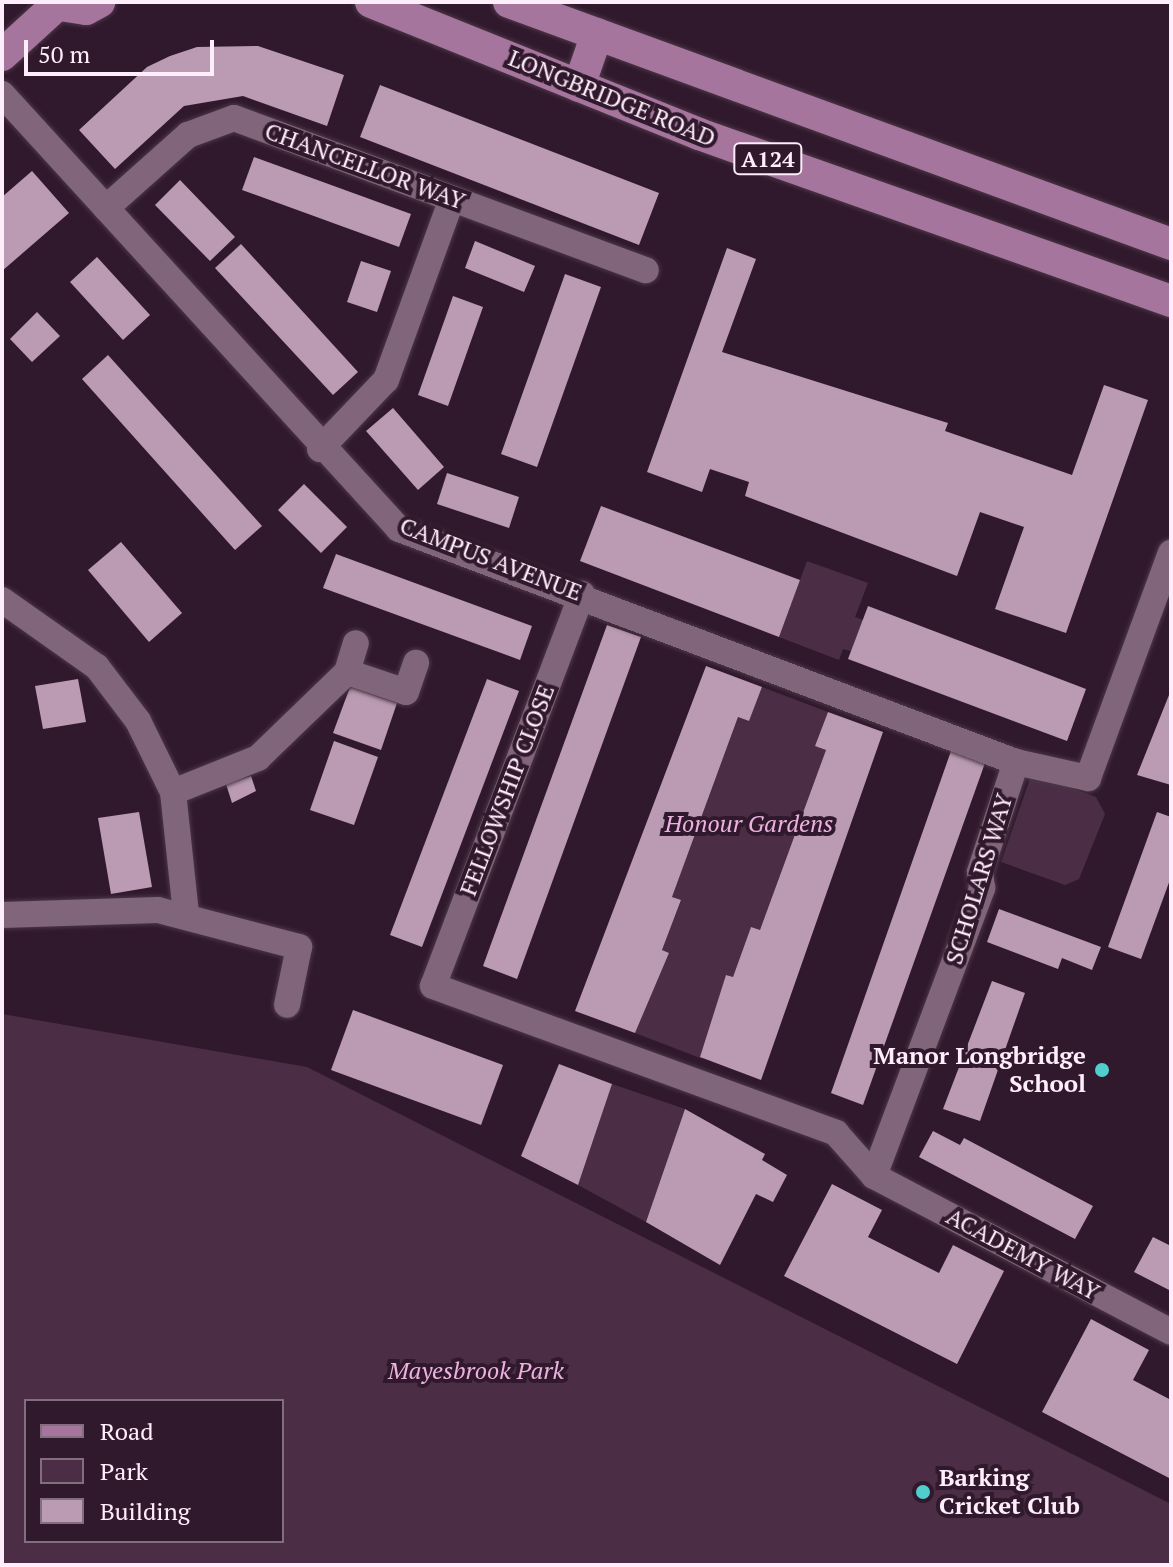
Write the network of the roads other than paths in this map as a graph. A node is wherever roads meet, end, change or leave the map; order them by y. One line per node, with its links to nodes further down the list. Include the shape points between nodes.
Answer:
1 (99, 2): 4 (main road, via 86,9)
2 (371, 2): 7 (main road, LONGBRIDGE ROAD / A124)
3 (509, 2): 5 (main road, A124)
4 (60, 3): 6 (main road)
5 (597, 34): 7 (main road); 11 (main road, A124)
6 (2, 55)
7 (579, 86): 13 (main road, LONGBRIDGE ROAD / A124)
8 (2, 94): 10 (street, CAMPUS AVENUE)
9 (452, 199): 10 (street, CHANCELLOR WAY, via 234,118 188,135); 12 (street, CHANCELLOR WAY); 14 (street, via 386,380)
10 (106, 208): 14 (street, CAMPUS AVENUE)
11 (1171, 244)
12 (646, 270)
13 (1171, 301)
14 (320, 449): 16 (street, CAMPUS AVENUE, via 399,529)
15 (1171, 553): 21 (street, CAMPUS AVENUE, via 1088,778)
16 (582, 594): 21 (street, CAMPUS AVENUE); 26 (street, FELLOWSHIP CLOSE, via 433,986 836,1133)
17 (2, 600): 22 (street, via 42,621 97,667 138,721)
18 (356, 643): 20 (street)
19 (416, 663): 20 (street, via 406,692)
20 (347, 672): 22 (street, via 258,758)
21 (1016, 762): 26 (street, SCHOLARS WAY, via 980,872 982,888)
22 (173, 792): 23 (street)
23 (186, 914): 24 (street); 25 (street, via 299,947)
24 (2, 915)
25 (287, 1005)
26 (874, 1176): 27 (street, ACADEMY WAY)
27 (1171, 1332)

